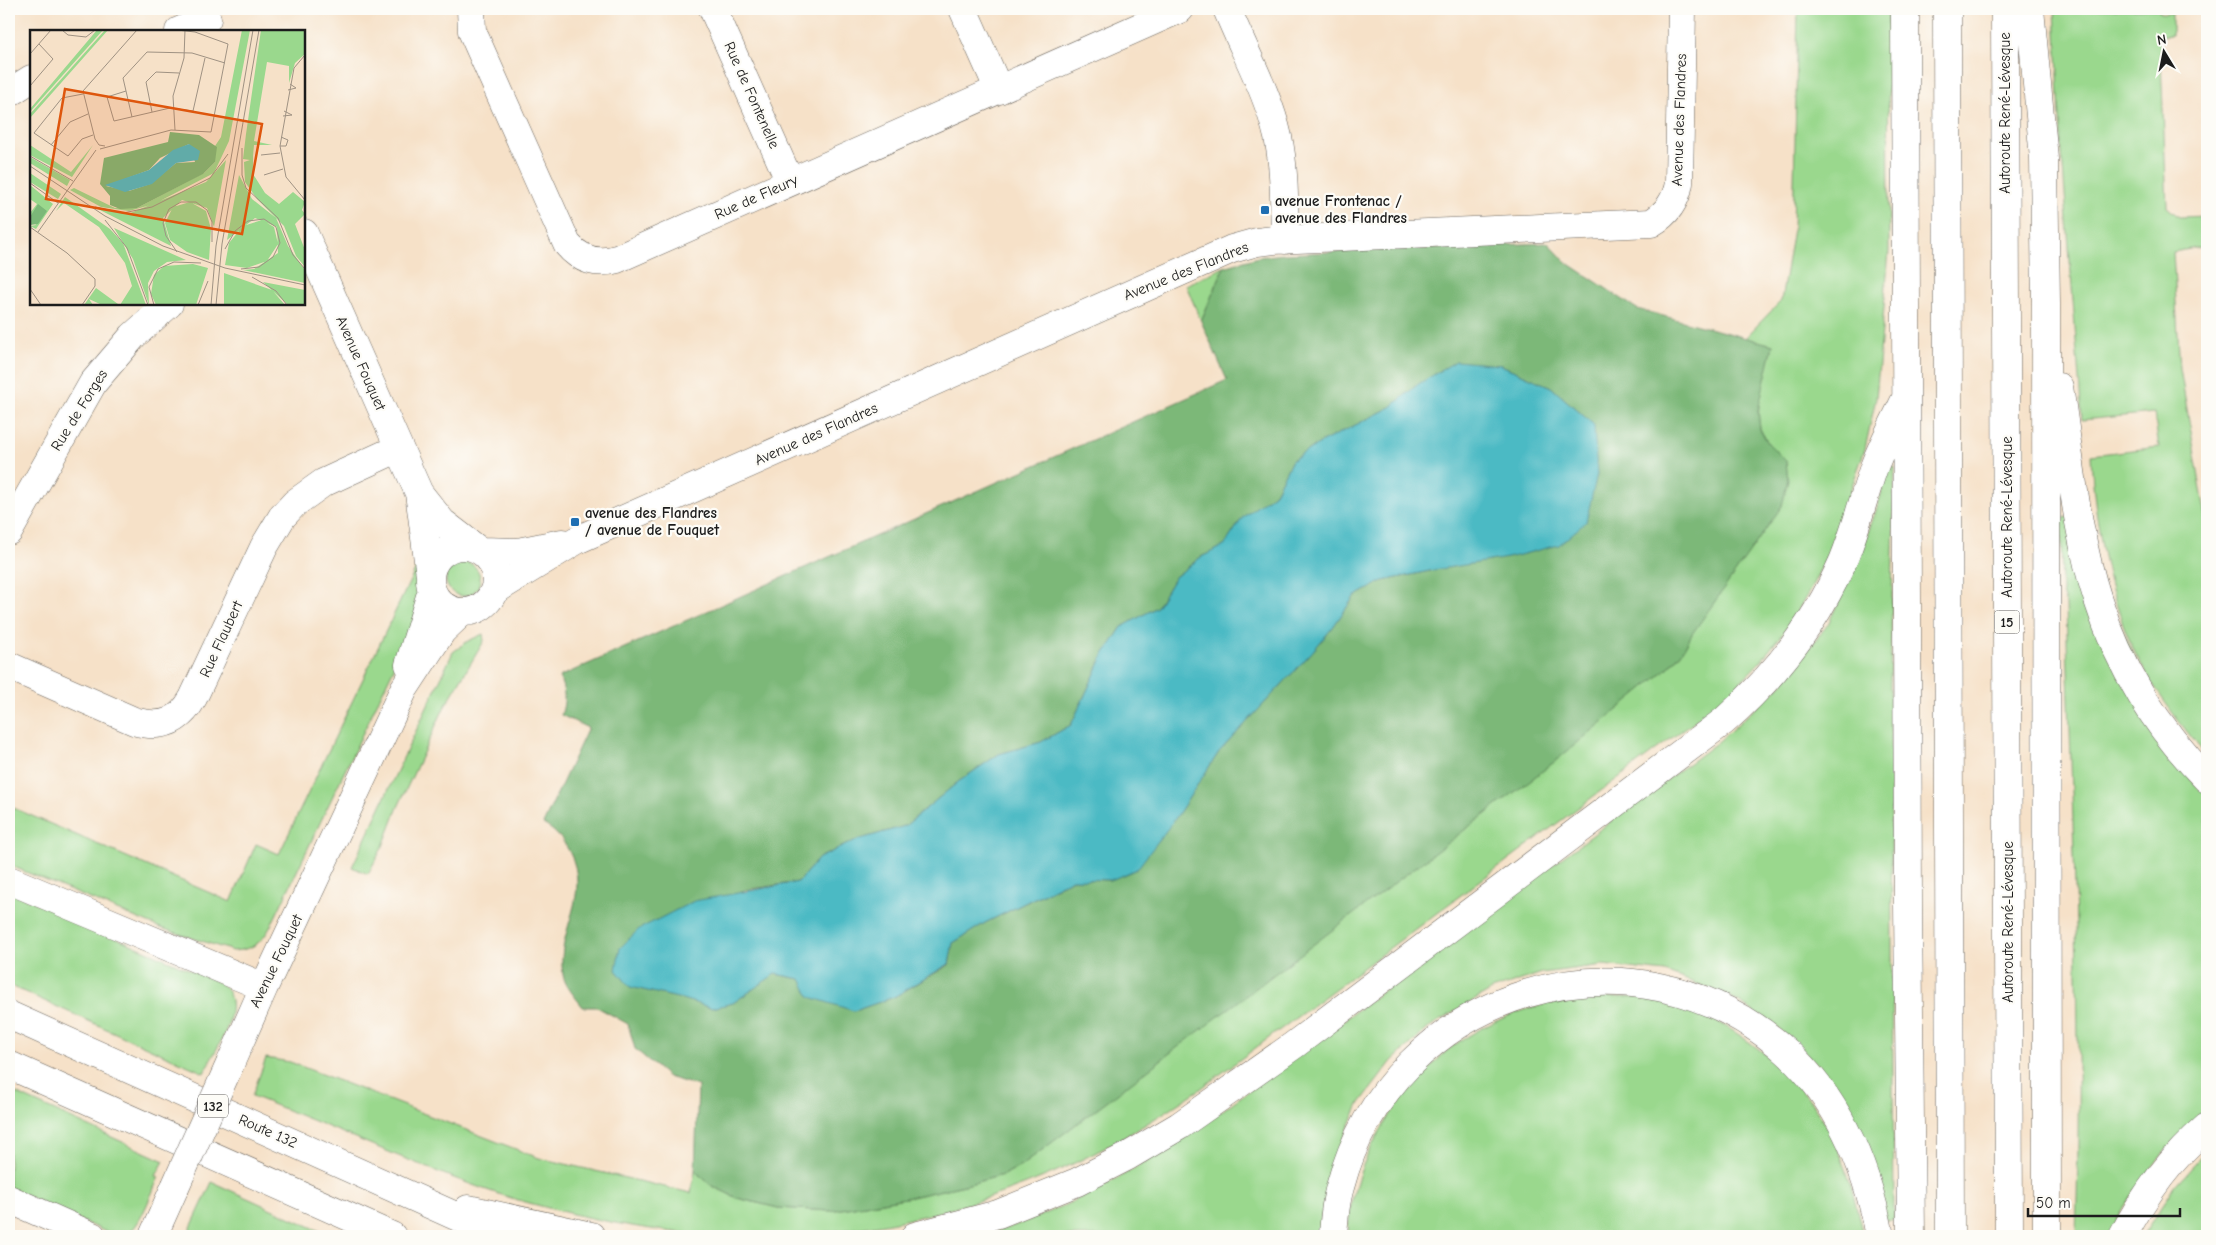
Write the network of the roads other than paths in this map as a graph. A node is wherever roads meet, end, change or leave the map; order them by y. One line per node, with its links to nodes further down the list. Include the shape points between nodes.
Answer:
1 (471, 9): 16 (main road, Rue de Fleury, via 472,31 563,235 573,251 582,257 600,262 617,259)
2 (713, 9): 16 (main road, Rue de Fontenelle)
3 (963, 9): 14 (main road)
4 (1180, 9): 14 (main road, Rue de Fleury)
5 (1227, 9): 18 (main road, via 1278,137)
6 (1682, 9): 18 (main road, Avenue des Flandres, via 1679,183 1672,204 1660,218 1651,223 1628,226)
7 (1905, 9): 21 (main road)
8 (1947, 9): 49 (main road)
9 (2005, 9): 50 (main road, Autoroute René-Lévesque / 15)
10 (2030, 9): 19 (main road, via 2044,158)
11 (207, 20): 12 (main road)
12 (182, 30)
13 (30, 81): 15 (main road)
14 (999, 90): 16 (main road, Rue de Fleury)
15 (9, 93)
16 (790, 182)
17 (305, 235): 22 (main road, Avenue Fouquet)
18 (1285, 240): 25 (main road, Avenue des Flandres, via 1257,242 1218,254)
19 (2046, 304): 32 (main road, via 2082,534 2102,613 2142,697); 51 (main road)
20 (168, 305): 24 (main road, Rue de Forges, via 133,336 93,383)
21 (1906, 398): 45 (main road, via 1874,468 1853,535 1833,582 1787,656 1755,694 1724,721 1294,1045 1179,1126 1078,1182 998,1214); 48 (main road)
22 (399, 448): 23 (main road, Avenue Fouquet); 30 (main road, Rue Flaubert, via 322,483 282,517 264,547 193,698 178,718 158,725 134,721)
23 (419, 493): 26 (main road, Avenue Fouquet, via 442,522); 27 (main road, Avenue Fouquet)
24 (9, 531)
25 (577, 540): 26 (main road, Avenue des Flandres, via 518,552); 28 (main road, Avenue des Flandres)
26 (479, 550): 27 (main road, via 462,546 447,550 436,561); 28 (main road, via 495,568)
27 (431, 583): 29 (main road, via 437,599 444,606); 31 (main road, Avenue Fouquet)
28 (494, 591): 29 (main road, via 480,608)
29 (462, 612): 31 (main road, Avenue Fouquet, via 442,631)
30 (9, 666)
31 (404, 688): 34 (main road, Avenue Fouquet)
32 (2207, 779)
33 (9, 880): 34 (main road)
34 (264, 987): 41 (main road, Avenue Fouquet, bridge)
35 (9, 1015): 38 (main road, Route 132 / 132)
36 (9, 1065): 42 (main road)
37 (2207, 1127): 52 (main road, via 2160,1178)
38 (417, 1198): 43 (main road, Route 132 / 132); 44 (main road)
39 (9, 1199): 40 (main road)
40 (92, 1236)
41 (153, 1236)
42 (392, 1236)
43 (500, 1236)
44 (591, 1236)
45 (914, 1236)
46 (1333, 1236): 47 (main road, via 1339,1188 1356,1142 1380,1099 1418,1054 1452,1027 1494,1004 1545,988 1603,981 1644,984 1700,999 1737,1016 1788,1053 1814,1080 1848,1135 1864,1173)
47 (1880, 1236)
48 (1911, 1236)
49 (1950, 1236)
50 (2009, 1236)
51 (2047, 1236)
52 (2123, 1236)

